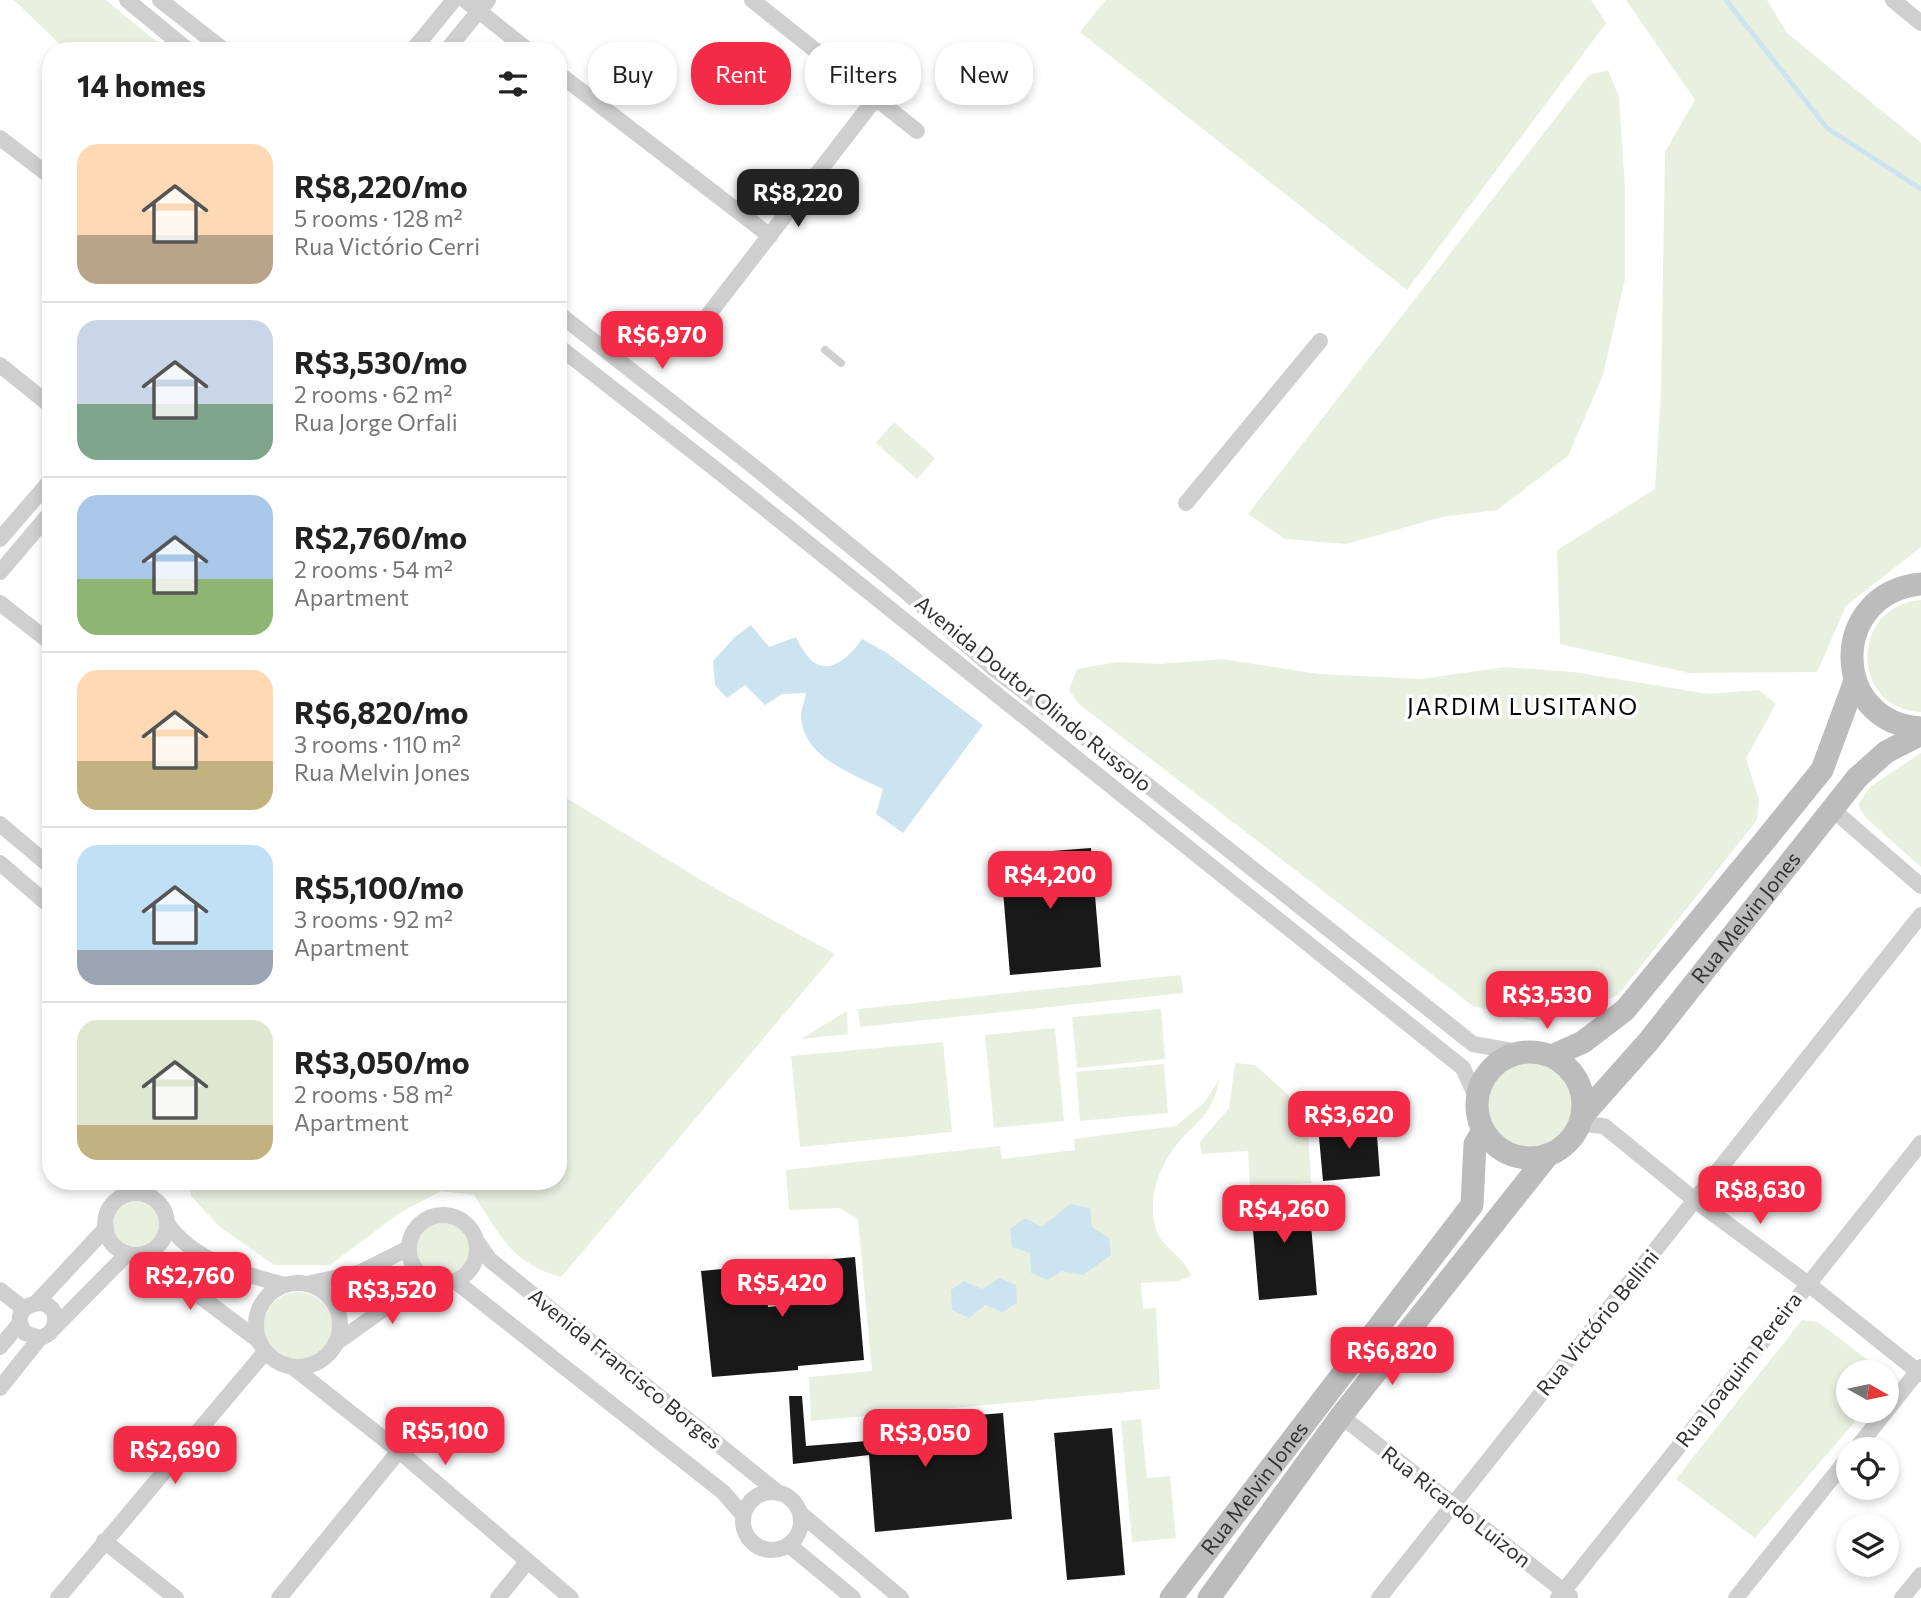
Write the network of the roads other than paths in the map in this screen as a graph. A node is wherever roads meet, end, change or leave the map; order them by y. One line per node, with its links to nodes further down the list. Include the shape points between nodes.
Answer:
1 (127, 0): 9 (street)
2 (160, 0): 10 (street)
3 (454, 0): 11 (street)
4 (465, 0): 7 (street)
5 (752, 0): 14 (street)
6 (1893, 0): 8 (street)
7 (483, 6): 12 (street); 13 (street)
8 (1921, 23)
9 (178, 42)
10 (214, 42)
11 (419, 42)
12 (453, 42)
13 (520, 42)
14 (805, 43)
15 (567, 80): 21 (street)
16 (870, 105): 21 (street)
17 (883, 105): 18 (street)
18 (917, 131)
19 (0, 138): 20 (street)
20 (42, 170)
21 (770, 236): 23 (street)
22 (567, 320): 30 (street, Avenida Doutor Olindo Russolo)
23 (692, 336)
24 (1320, 341): 35 (street)
25 (825, 350): 27 (lane)
26 (567, 353): 32 (street, Avenida Doutor Olindo Russolo)
27 (842, 363)
28 (0, 365): 29 (street)
29 (42, 399)
30 (743, 458): 31 (street, Avenida Doutor Olindo Russolo); 32 (street)
31 (758, 470): 34 (street); 40 (street, Avenida Doutor Olindo Russolo)
32 (728, 479): 34 (street, Avenida Doutor Olindo Russolo)
33 (42, 490): 37 (street)
34 (743, 491): 42 (street, Avenida Doutor Olindo Russolo)
35 (1186, 502)
36 (42, 523): 38 (street)
37 (0, 539)
38 (0, 572)
39 (1921, 584): 44 (street, via 1883,595 1866,611 1854,632 1851,657)
40 (904, 590): 42 (street); 54 (street, Avenida Doutor Olindo Russolo, via 993,668 1473,1044)
41 (0, 603): 43 (street)
42 (889, 608): 56 (street, Avenida Doutor Olindo Russolo, via 1463,1068)
43 (42, 636)
44 (1855, 681): 45 (street, via 1867,702 1885,718); 55 (street, Rua Melvin Jones, via 1822,770 1625,1010 1583,1042)
45 (1921, 727)
46 (1921, 734): 47 (street, Rua Melvin Jones, via 1886,752)
47 (1832, 809): 51 (street); 57 (street, Rua Melvin Jones)
48 (0, 824): 49 (street)
49 (42, 859)
50 (0, 863): 52 (street)
51 (1921, 886)
52 (42, 899)
53 (1921, 915): 65 (street, Rua Victório Bellini)
54 (1518, 1052): 55 (street); 56 (street, via 1490,1069)
55 (1552, 1056): 57 (street, via 1578,1080)
56 (1477, 1099): 58 (street)
57 (1582, 1120): 60 (street, via 1567,1143); 65 (street, via 1604,1126)
58 (1483, 1131): 60 (street, via 1511,1155); 106 (street, Rua Melvin Jones, via 1475,1144 1472,1205)
59 (1921, 1143): 73 (street, Rua Joaquim Pereira)
60 (1548, 1155): 86 (street, Rua Melvin Jones)
61 (119, 1190): 64 (street)
62 (152, 1190): 63 (street)
63 (154, 1199): 64 (street, via 137,1194); 66 (street)
64 (117, 1200): 67 (street, via 106,1218)
65 (1696, 1201): 73 (street); 91 (street, Rua Victório Bellini)
66 (167, 1223): 70 (street, via 161,1243); 75 (street, via 178,1240 207,1258 244,1275)
67 (106, 1228): 70 (street, via 113,1244); 77 (street)
68 (478, 1243): 69 (street, via 467,1223 447,1214 425,1219 416,1227); 72 (street, via 473,1266); 90 (street, Avenida Francisco Borges, via 490,1260)
69 (409, 1248): 71 (street, via 413,1266); 74 (street, via 361,1272)
70 (136, 1254): 78 (street); 81 (street)
71 (426, 1279): 72 (street); 80 (street)
72 (455, 1282): 92 (street, Avenida Francisco Borges, via 723,1492)
73 (1807, 1283): 84 (street); 98 (street, Rua Joaquim Pereira)
74 (307, 1284): 75 (street); 80 (street, via 328,1296 335,1307 340,1331)
75 (285, 1285): 81 (street, via 273,1291 257,1313)
76 (0, 1290): 77 (street)
77 (27, 1312): 78 (street, via 44,1303 53,1311); 79 (street, via 25,1333); 82 (street)
78 (54, 1328): 79 (street)
79 (40, 1338): 85 (street)
80 (336, 1343): 83 (street, via 319,1362)
81 (262, 1346): 83 (street, via 274,1360); 94 (street)
82 (0, 1347)
83 (295, 1368): 88 (street)
84 (1920, 1371): 87 (street)
85 (0, 1388)
86 (1341, 1416): 91 (street, Rua Ricardo Luizon); 107 (street, Rua Melvin Jones)
87 (1866, 1437)
88 (399, 1451): 96 (street); 101 (street)
89 (1836, 1473): 109 (street)
90 (776, 1492): 92 (street, via 752,1499); 93 (street, via 792,1499)
91 (1453, 1504): 98 (street, Rua Ricardo Luizon); 108 (street, Rua Victório Bellini)
92 (743, 1514): 95 (street, via 745,1532 755,1546 772,1551)
93 (801, 1514): 95 (street, via 800,1532); 105 (street)
94 (104, 1541): 99 (street); 100 (street)
95 (789, 1545): 104 (street)
96 (527, 1562): 102 (street); 103 (street)
97 (1921, 1575): 110 (street)
98 (1564, 1596)
99 (58, 1598)
100 (176, 1598)
101 (279, 1598)
102 (498, 1598)
103 (571, 1598)
104 (853, 1598)
105 (901, 1598)
106 (1171, 1598)
107 (1209, 1598)
108 (1379, 1598)
109 (1736, 1598)
110 (1902, 1598)

